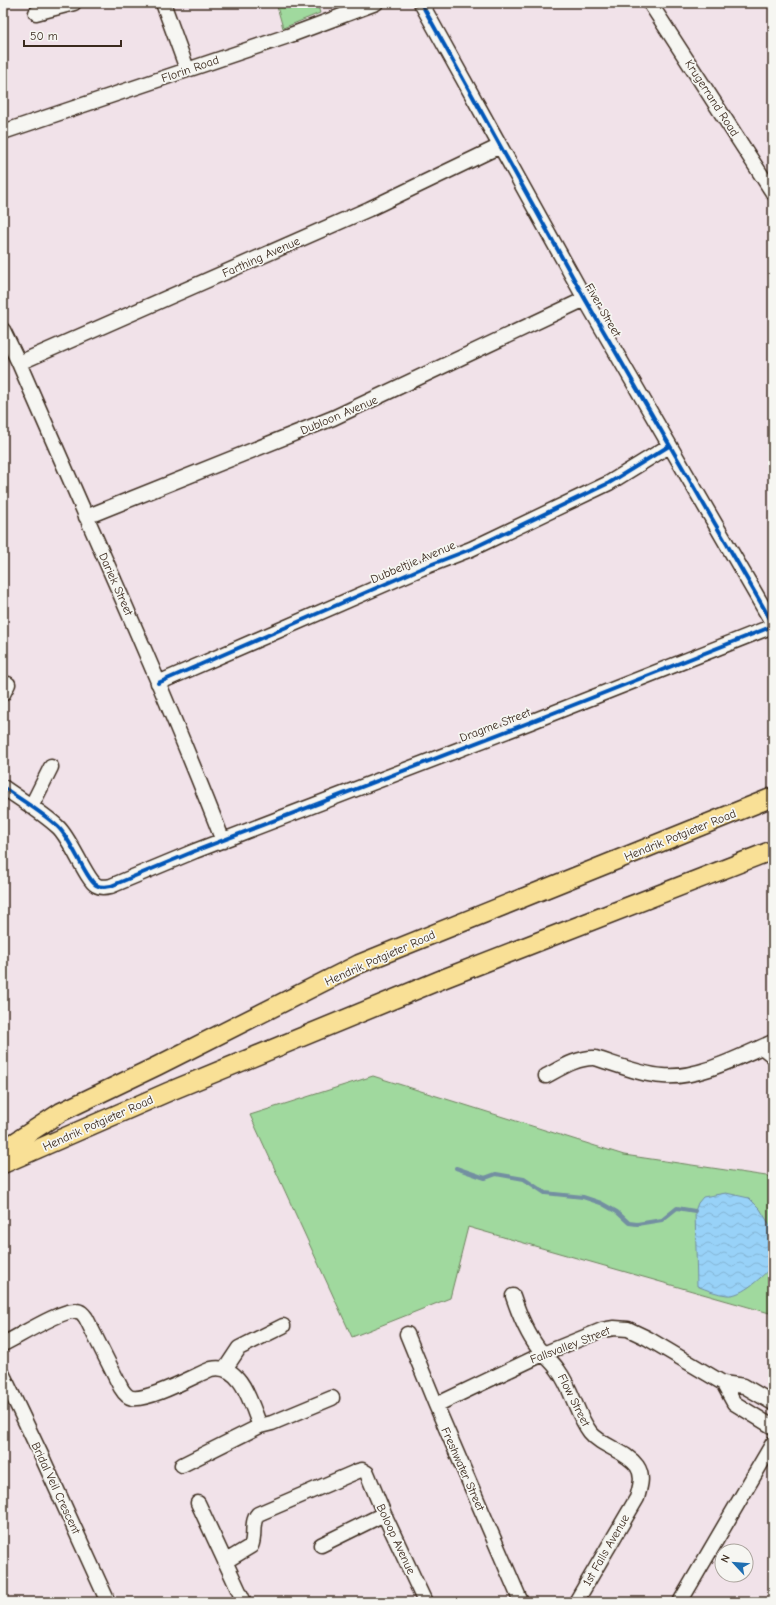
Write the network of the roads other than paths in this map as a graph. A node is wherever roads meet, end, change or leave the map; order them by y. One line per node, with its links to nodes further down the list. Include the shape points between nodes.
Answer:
1 (74, 3): 6 (street)
2 (163, 3): 7 (street)
3 (376, 3): 7 (street, Florin Road, via 288,36)
4 (421, 3): 9 (street, Fiver Street)
5 (650, 3): 10 (street, Krugerrand Road)
6 (36, 13)
7 (187, 69): 8 (street, Florin Road)
8 (3, 132)
9 (500, 146): 11 (street, Fiver Street); 13 (street, Farthing Avenue, via 369,209)
10 (773, 193)
11 (585, 299): 14 (street, Fiver Street); 15 (street, Dubloon Avenue, via 333,418)
12 (3, 330): 13 (street, Dariek Street)
13 (19, 363): 15 (street, Dariek Street)
14 (670, 446): 16 (street, Fiver Street); 17 (street, Dubbeltjie Avenue, via 609,483 478,546)
15 (86, 517): 17 (street, Dariek Street)
16 (773, 625): 22 (street, Dragme Street)
17 (158, 683): 22 (street, Dariek Street, via 196,770)
18 (51, 767): 21 (street)
19 (3, 787): 21 (street, Dragme Street)
20 (773, 797): 27 (main road, Hendrik Potgieter Road, via 359,964 61,1112)
21 (31, 807): 22 (street, Dragme Street, via 58,827 74,848 92,881 103,887)
22 (223, 841)
23 (773, 850): 28 (main road, Hendrik Potgieter Road, via 445,978 168,1092)
24 (768, 1045): 25 (street); 26 (street, via 695,1074 662,1076 588,1058)
25 (773, 1056)
26 (546, 1076)
27 (3, 1150)
28 (3, 1164)
29 (513, 1296): 33 (street, Flow Street, via 529,1334)
30 (283, 1326): 34 (street, via 239,1348)
31 (407, 1334): 39 (street, Freshwater Street)
32 (3, 1344): 34 (street, via 70,1311 81,1312 121,1388 132,1398 152,1395 210,1369)
33 (543, 1354): 36 (street, Fallsvalley Street, via 602,1330 628,1330 669,1350); 39 (street, Fallsvalley Street); 44 (street, Flow Street, via 558,1369 591,1433 638,1466 641,1483)
34 (225, 1369): 40 (street, via 237,1378 245,1391)
35 (3, 1375): 49 (street, Bridal Veil Crescent)
36 (723, 1383): 38 (street, Fallsvalley Street, via 744,1386); 41 (street, Fallsvalley Street, via 734,1403)
37 (332, 1398): 40 (street)
38 (773, 1403)
39 (436, 1405): 52 (street, Freshwater Street)
40 (260, 1426): 43 (street)
41 (773, 1427)
42 (773, 1443): 54 (street)
43 (182, 1465)
44 (637, 1498): 53 (street, 1st Falls Avenue)
45 (198, 1503): 48 (street)
46 (384, 1514): 47 (street); 48 (street, Boloop Avenue, via 369,1476 365,1471 358,1470 258,1514 254,1521 251,1546); 51 (street, Boloop Avenue)
47 (321, 1545)
48 (226, 1561): 50 (street)
49 (108, 1602)
50 (244, 1602)
51 (425, 1602)
52 (521, 1602)
53 (576, 1602)
54 (680, 1602)

